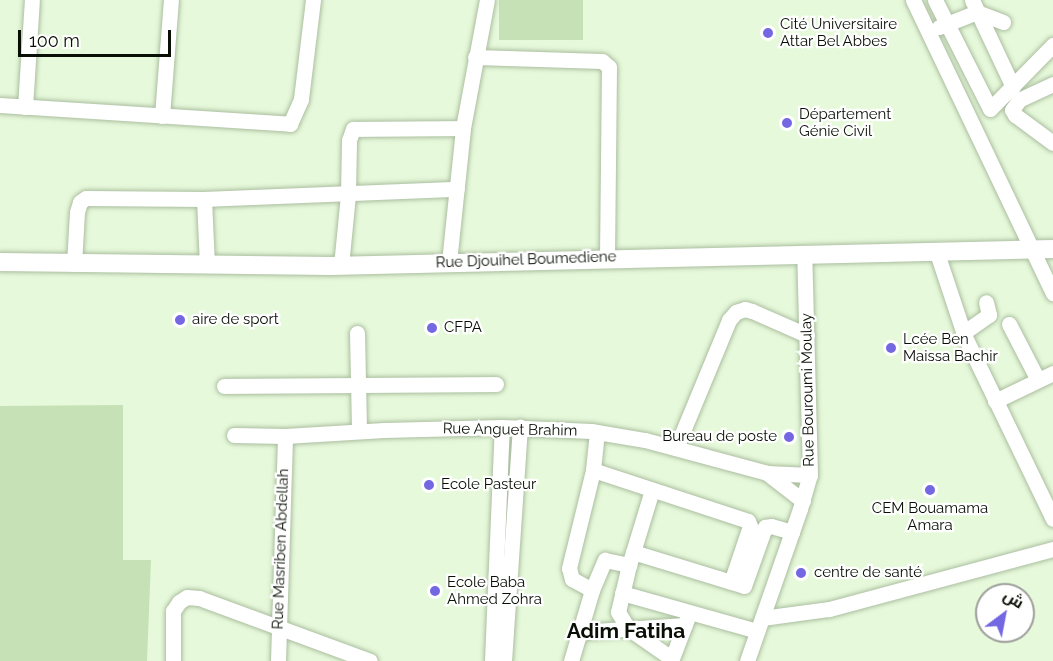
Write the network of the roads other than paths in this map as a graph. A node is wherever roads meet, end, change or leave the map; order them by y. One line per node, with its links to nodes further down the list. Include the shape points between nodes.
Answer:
1 (32, 0): 16 (street)
2 (171, 0): 17 (street)
3 (313, 0): 17 (street, via 301,99 290,124)
4 (487, 0): 12 (street)
5 (913, 0): 10 (street)
6 (935, 0): 9 (street)
7 (975, 6): 8 (street); 9 (street); 14 (street)
8 (1002, 22)
9 (946, 25): 10 (street); 14 (street, via 988,108 994,108)
10 (928, 30): 23 (street)
11 (1053, 45): 14 (street)
12 (475, 57): 18 (street); 27 (street, via 602,61 609,67)
13 (1053, 84): 19 (street, via 1019,100 1012,110)
14 (1013, 87)
15 (0, 105): 16 (street)
16 (25, 107): 17 (street)
17 (162, 116)
18 (463, 128): 20 (street); 21 (street, via 353,129 349,140)
19 (1053, 143)
20 (456, 189): 21 (street); 29 (street)
21 (348, 194): 22 (street); 32 (street)
22 (204, 199): 30 (street, via 86,198 77,212); 31 (street)
23 (1030, 248): 24 (main road, Rue Djouihel Boumediene); 25 (main road, Rue Djouihel Boumediene); 33 (street)
24 (1053, 249)
25 (936, 250): 26 (main road, Rue Djouihel Boumediene); 37 (street)
26 (804, 253): 27 (main road, Rue Djouihel Boumediene); 38 (street, Rue Bouroumi Moulay)
27 (606, 258): 29 (main road, Rue Djouihel Boumediene)
28 (0, 262): 30 (main road, Rue Djouihel Boumediene)
29 (448, 262): 32 (main road, Rue Djouihel Boumediene)
30 (74, 264): 31 (main road, Rue Djouihel Boumediene)
31 (207, 265): 32 (main road, Rue Djouihel Boumediene)
32 (341, 266)
33 (1053, 294)
34 (986, 302): 37 (street, via 989,315)
35 (1009, 324): 40 (street)
36 (357, 333): 42 (street)
37 (963, 333): 44 (street)
38 (807, 335): 51 (street, via 752,311 736,312 729,320); 54 (street, Rue Bouroumi Moulay)
39 (1053, 373): 40 (street)
40 (1038, 380): 44 (street)
41 (496, 384): 42 (street)
42 (357, 385): 43 (street); 47 (street)
43 (224, 386)
44 (995, 401): 57 (street)
45 (502, 427): 46 (street, Rue Anguet Brahim); 47 (street, Rue Anguet Brahim); 73 (street)
46 (520, 427): 48 (street, Rue Anguet Brahim); 74 (street)
47 (359, 431): 50 (street, Rue Anguet Brahim)
48 (597, 432): 51 (street, Rue Anguet Brahim); 52 (street)
49 (234, 435): 50 (street, Rue Anguet Brahim)
50 (285, 436): 66 (street, Rue Masriben Abdellah)
51 (676, 448): 53 (street, Rue Anguet Brahim)
52 (593, 471): 55 (street); 62 (street, via 569,568 572,579)
53 (766, 473): 54 (street); 56 (street)
54 (810, 475): 56 (street, Rue Bouroumi Moulay)
55 (652, 490): 60 (street); 61 (street, via 749,522)
56 (802, 501): 58 (street, Rue Bouroumi Moulay)
57 (1053, 519)
58 (792, 532): 61 (street, via 766,526 746,585); 65 (street, Rue Bouroumi Moulay)
59 (1053, 549): 65 (street)
60 (631, 559): 61 (street); 62 (street, via 605,560); 63 (street)
61 (731, 582)
62 (592, 590): 68 (street)
63 (622, 593): 64 (street); 67 (street, via 618,612)
64 (687, 619): 65 (street); 67 (street); 69 (street)
65 (760, 624): 76 (street, Rue Bouroumi Moulay)
66 (278, 628): 70 (street, via 187,597 173,611); 71 (street, Rue Masriben Abdellah); 72 (street)
67 (628, 628): 68 (street); 69 (street)
68 (580, 632): 75 (street)
69 (671, 660)
70 (173, 661)
71 (278, 661)
72 (370, 661)
73 (492, 661)
74 (504, 661)
75 (571, 661)
76 (747, 661)

